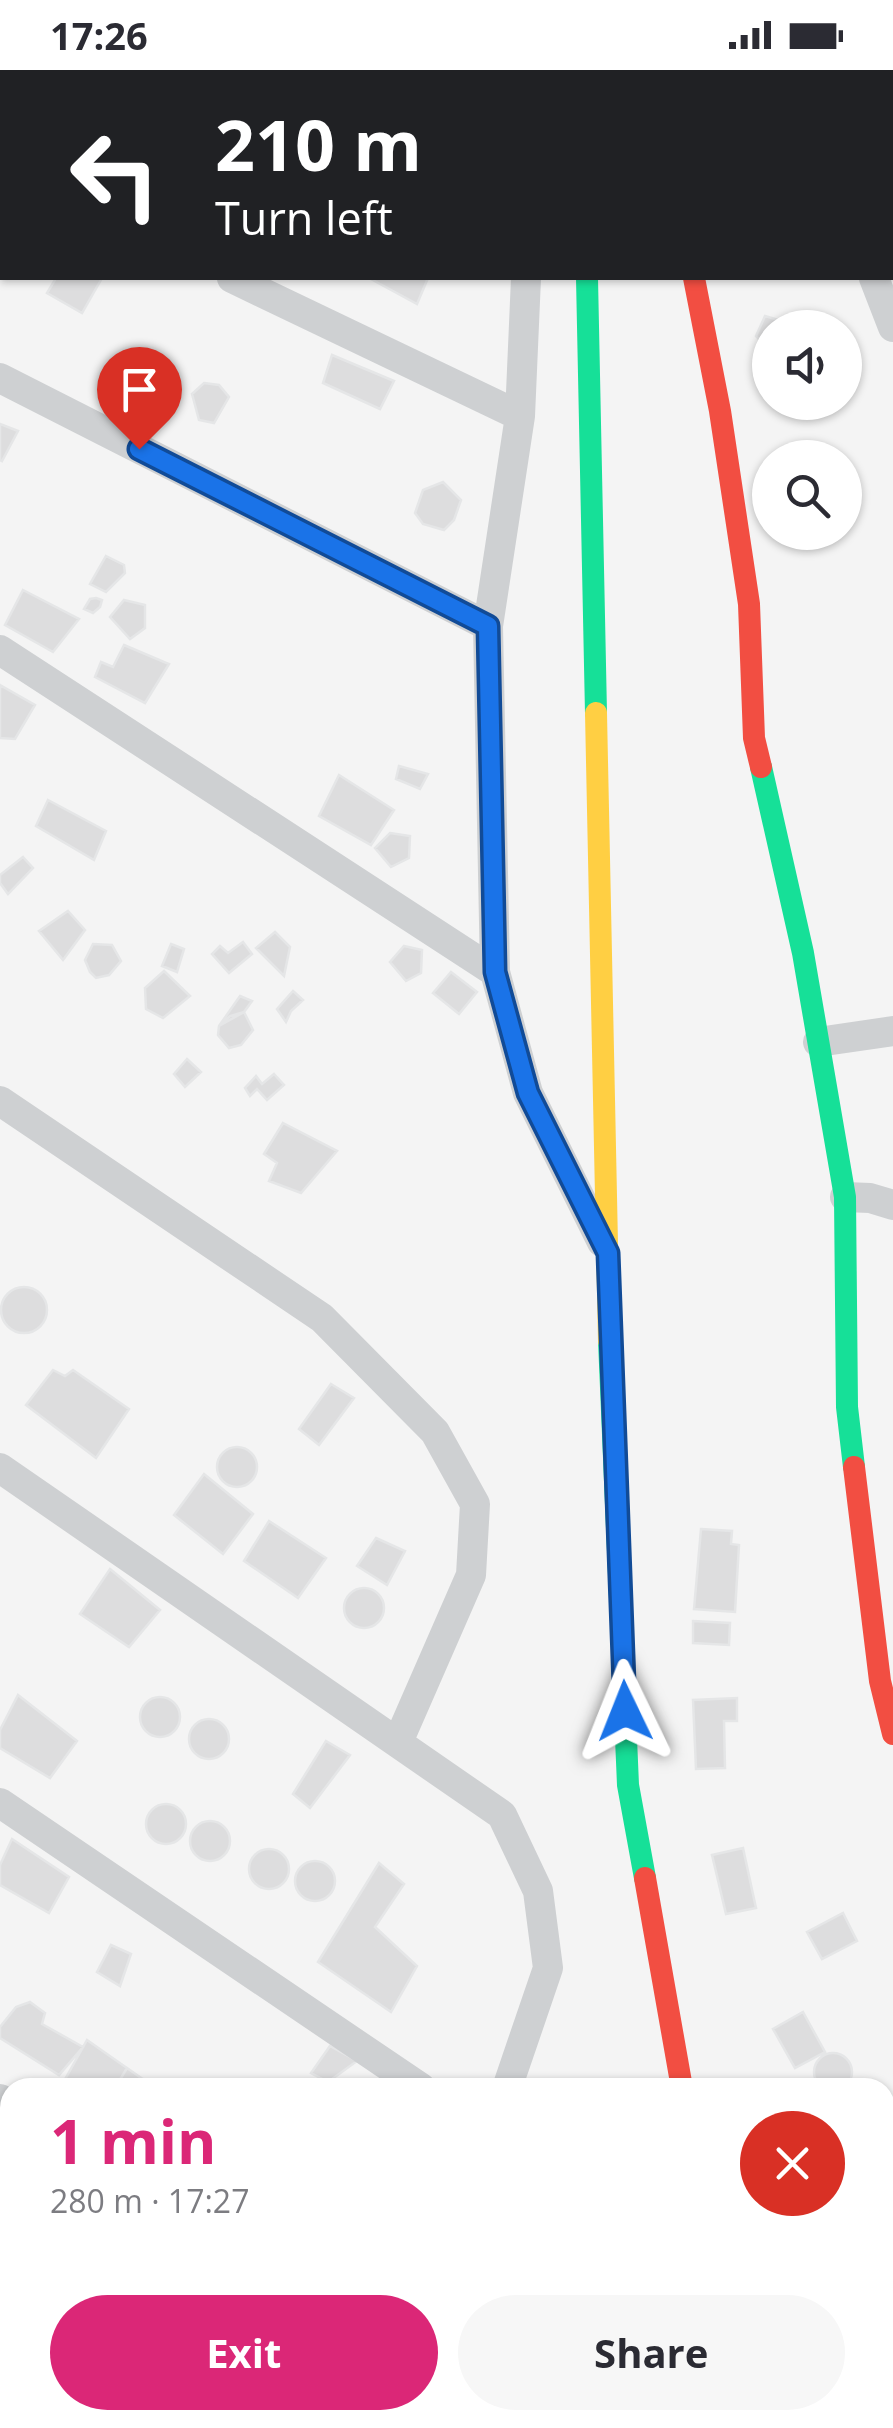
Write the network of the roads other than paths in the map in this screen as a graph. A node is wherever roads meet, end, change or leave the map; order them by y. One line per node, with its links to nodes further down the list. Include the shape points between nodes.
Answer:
1 (236, 280): 8 (street)
2 (526, 280): 8 (street)
3 (587, 280): 17 (street)
4 (694, 280): 13 (street, via 749,604 754,738)
5 (875, 280): 6 (street)
6 (893, 327)
7 (0, 378): 9 (street)
8 (520, 416): 9 (street)
9 (488, 626): 11 (street)
10 (0, 650): 11 (street)
11 (495, 972): 17 (street, via 528,1093)
12 (893, 1031): 13 (street)
13 (818, 1042): 15 (street)
14 (0, 1101): 20 (street, via 322,1318 435,1432 474,1504 471,1575)
15 (845, 1198): 16 (street); 19 (street, via 847,1408 880,1680)
16 (893, 1205)
17 (608, 1253): 24 (street, via 628,1784)
18 (0, 1468): 20 (street)
19 (893, 1734)
20 (398, 1742): 23 (street, via 502,1816 538,1891 548,1968)
21 (0, 1803): 22 (street)
22 (406, 2078)
23 (510, 2078)
24 (680, 2078)

